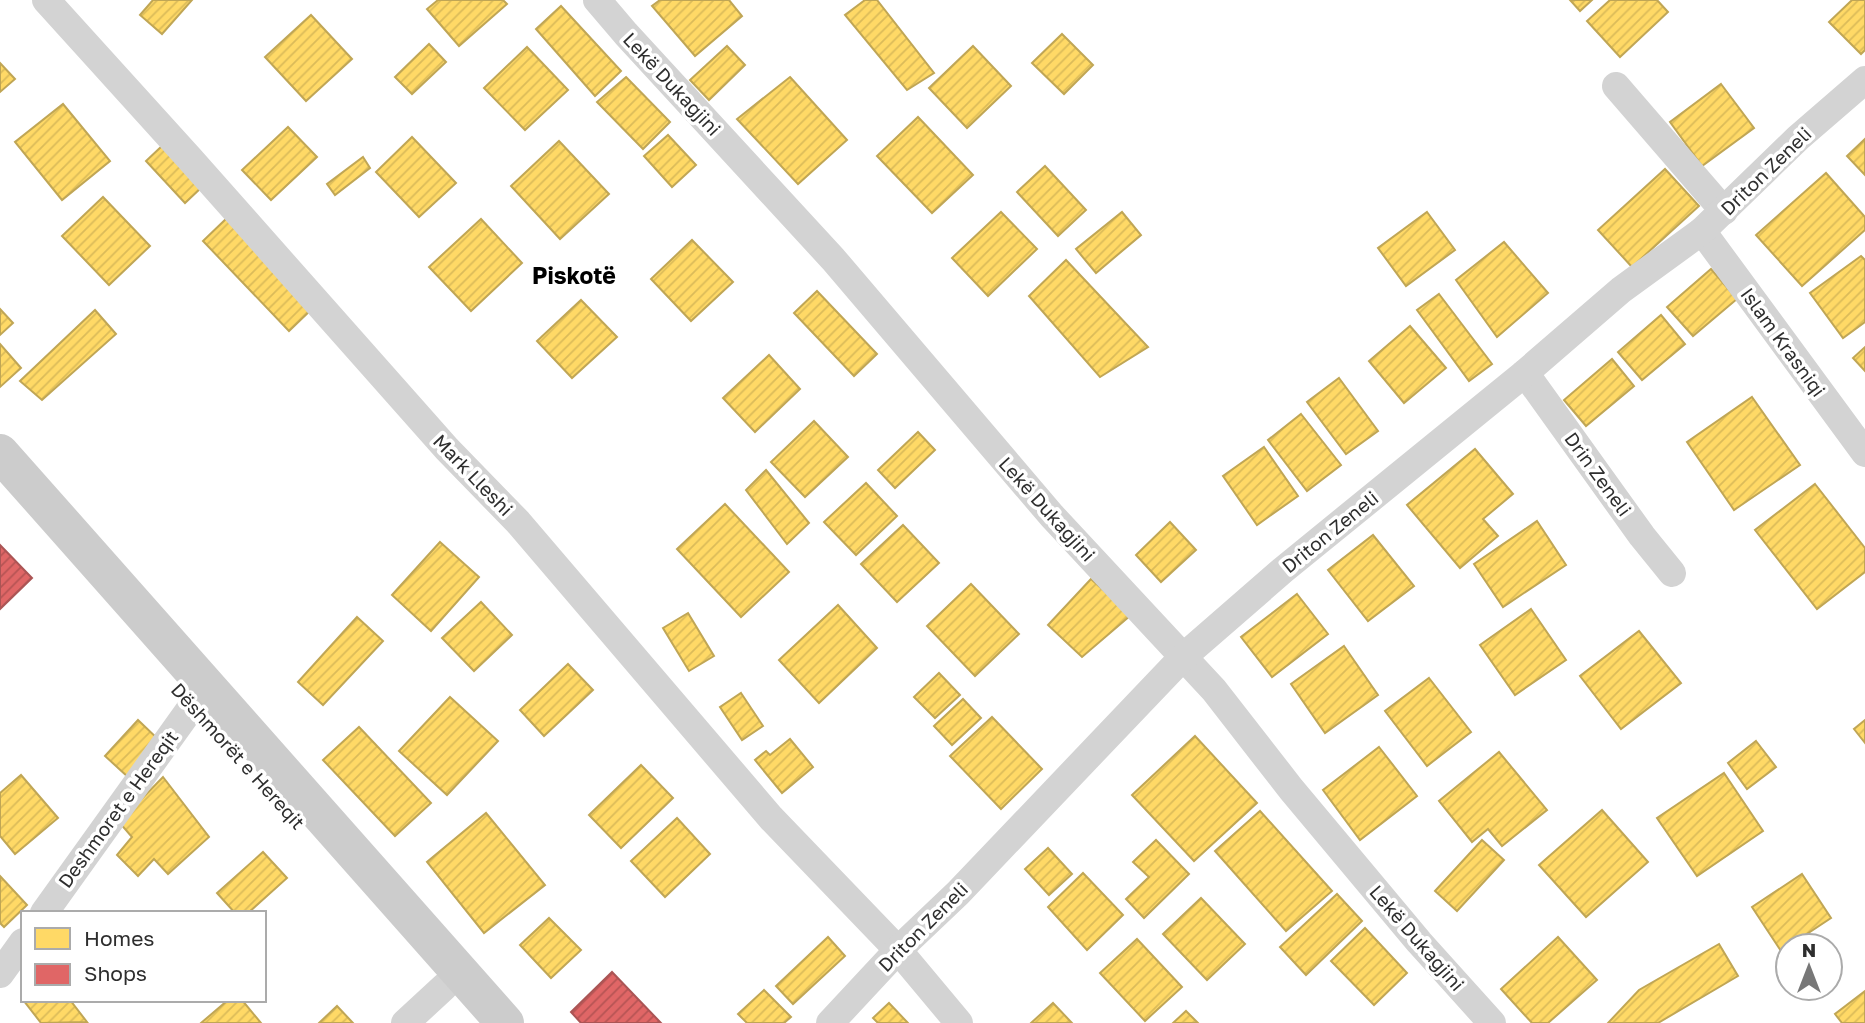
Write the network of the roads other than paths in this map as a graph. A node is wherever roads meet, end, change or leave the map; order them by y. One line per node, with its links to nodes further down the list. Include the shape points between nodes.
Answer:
1 (46, 0): 16 (street, Mark Lleshi, via 447,449 518,522 771,818)
2 (606, 3): 12 (street, Lekë Dukagjini, via 1052,516)
3 (1865, 80): 5 (street, Driton Zeneli)
4 (1616, 86): 5 (street)
5 (1724, 211): 6 (street, Driton Zeneli)
6 (1702, 231): 7 (street, Driton Zeneli, via 1621,290); 9 (street, Islam Krasniqi)
7 (1525, 373): 11 (street, Drin Zeneli); 12 (street, Driton Zeneli)
8 (0, 453): 21 (main road)
9 (1865, 453)
10 (0, 490): 13 (main road, Dëshmorët e Hereqit)
11 (1672, 573)
12 (1183, 657): 16 (street, Driton Zeneli); 24 (street, Lekë Dukagjini)
13 (193, 705): 14 (street, Deshmoret e Hereqit); 18 (main road, Dëshmorët e Hereqit)
14 (45, 911)
15 (21, 945): 17 (street)
16 (898, 950): 22 (street, Driton Zeneli); 23 (street, Mark Lleshi)
17 (0, 974)
18 (444, 987): 19 (street); 20 (main road, Dëshmorët e Hereqit)
19 (405, 1023)
20 (474, 1023)
21 (505, 1023)
22 (830, 1023)
23 (959, 1023)
24 (1492, 1023)

